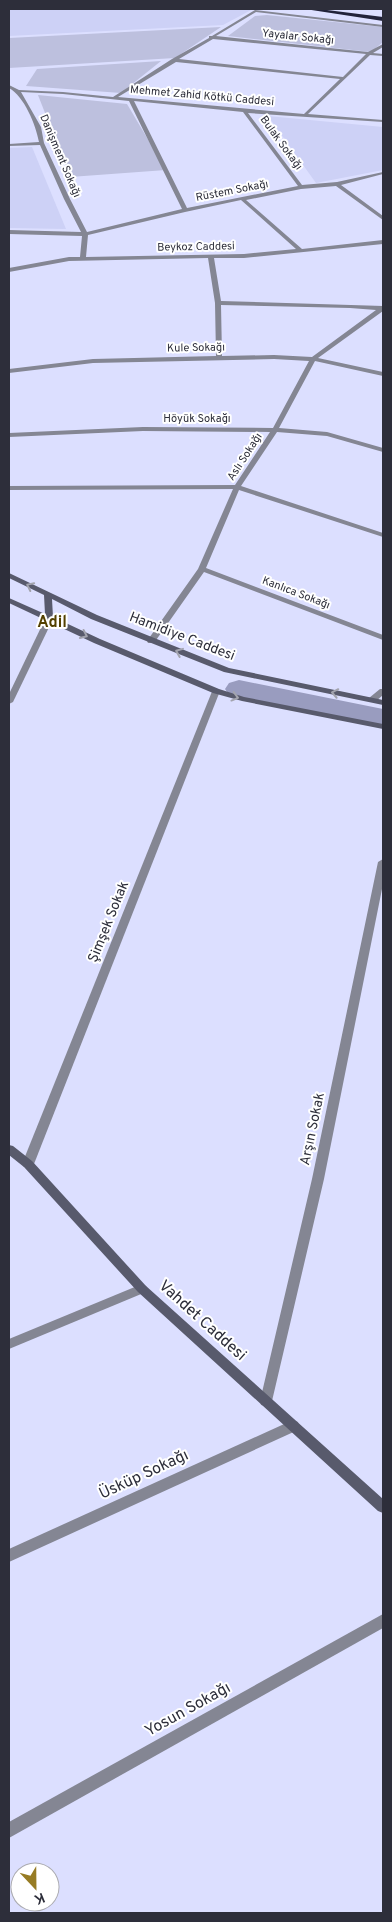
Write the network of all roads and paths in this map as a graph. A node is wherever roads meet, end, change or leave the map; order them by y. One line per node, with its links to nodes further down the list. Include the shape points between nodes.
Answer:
1 (308, 9): 4 (highway)
2 (341, 9): 3 (highway)
3 (383, 13)
4 (383, 19)
5 (383, 26): 6 (street, via 255,11)
6 (210, 36): 8 (street, Yayalar Sokağı); 10 (street)
7 (383, 45): 8 (street)
8 (370, 53): 9 (street, Yayalar Sokağı); 11 (street)
9 (383, 55)
10 (174, 60): 11 (street); 14 (street)
11 (344, 78): 17 (street)
12 (9, 86): 13 (street)
13 (18, 91): 14 (street, Mehmet Zahid Kötkü Caddesi); 19 (street, Danişment Sokağı, via 39,127)
14 (115, 97): 15 (street, Mehmet Zahid Kötkü Caddesi)
15 (131, 100): 16 (street, Mehmet Zahid Kötkü Caddesi); 25 (street)
16 (244, 111): 17 (street, Mehmet Zahid Kötkü Caddesi); 23 (street, Bulak Sokağı)
17 (306, 114): 18 (street, Mehmet Zahid Kötkü Caddesi)
18 (383, 121)
19 (42, 143): 20 (street); 28 (street, Danişment Sokağı)
20 (9, 145)
21 (383, 173): 22 (street, Rüstem Sokağı)
22 (337, 184): 23 (street, Rüstem Sokağı); 26 (street)
23 (301, 187): 24 (street, Rüstem Sokağı)
24 (243, 200): 25 (street, Rüstem Sokağı); 30 (street)
25 (185, 210): 28 (street, Rüstem Sokağı)
26 (383, 218)
27 (9, 232): 28 (street, Rüstem Sokağı)
28 (85, 234): 32 (street, Danişment Sokağı)
29 (383, 242): 30 (street, Beykoz Caddesi)
30 (300, 250): 31 (street, Beykoz Caddesi)
31 (211, 257): 32 (street, Beykoz Caddesi); 34 (street)
32 (83, 259): 33 (street, Beykoz Caddesi)
33 (9, 270)
34 (218, 303): 35 (street); 36 (street)
35 (382, 309): 37 (street, Aslı Sokağı)
36 (219, 357): 37 (street, Kule Sokağı); 38 (street, Kule Sokağı, via 93,361)
37 (313, 359): 39 (street, Kule Sokağı); 40 (street, Aslı Sokağı)
38 (9, 371)
39 (383, 374)
40 (275, 430): 41 (street, Höyük Sokağı, via 143,429); 42 (street, Höyük Sokağı, via 327,434); 43 (street, Aslı Sokağı)
41 (9, 435)
42 (383, 450)
43 (237, 487): 44 (street); 45 (street); 46 (street, Aslı Sokağı)
44 (9, 488)
45 (383, 535)
46 (202, 569): 51 (street, Kanlıca Sokağı); 52 (street, Aslı Sokağı)
47 (9, 575): 48 (street, Hamidiye Caddesi, one-way to 47)
48 (48, 594): 50 (street); 52 (street, Hamidiye Caddesi)
49 (9, 600): 50 (street)
50 (49, 619): 54 (street, one-way to 54); 56 (street)
51 (383, 638)
52 (151, 641): 55 (street, Hamidiye Caddesi, one-way to 52, via 227,670)
53 (383, 691): 55 (street)
54 (216, 692): 58 (street, one-way to 58); 61 (street, Şimşek Sokak)
55 (372, 700): 57 (street, Hamidiye Caddesi)
56 (9, 702)
57 (383, 702)
58 (383, 727)
59 (383, 862): 64 (street, Arşın Sokak, via 318,1180)
60 (9, 1149): 61 (street, Vahdet Caddesi)
61 (28, 1164): 62 (street, Vahdet Caddesi)
62 (142, 1289): 63 (street); 64 (street, Vahdet Caddesi)
63 (9, 1344)
64 (266, 1401): 65 (street, Vahdet Caddesi)
65 (293, 1426): 66 (street, Vahdet Caddesi); 67 (street, Üsküp Sokağı)
66 (383, 1507)
67 (9, 1556)
68 (383, 1621): 69 (street, Yosun Sokağı)
69 (9, 1830)

